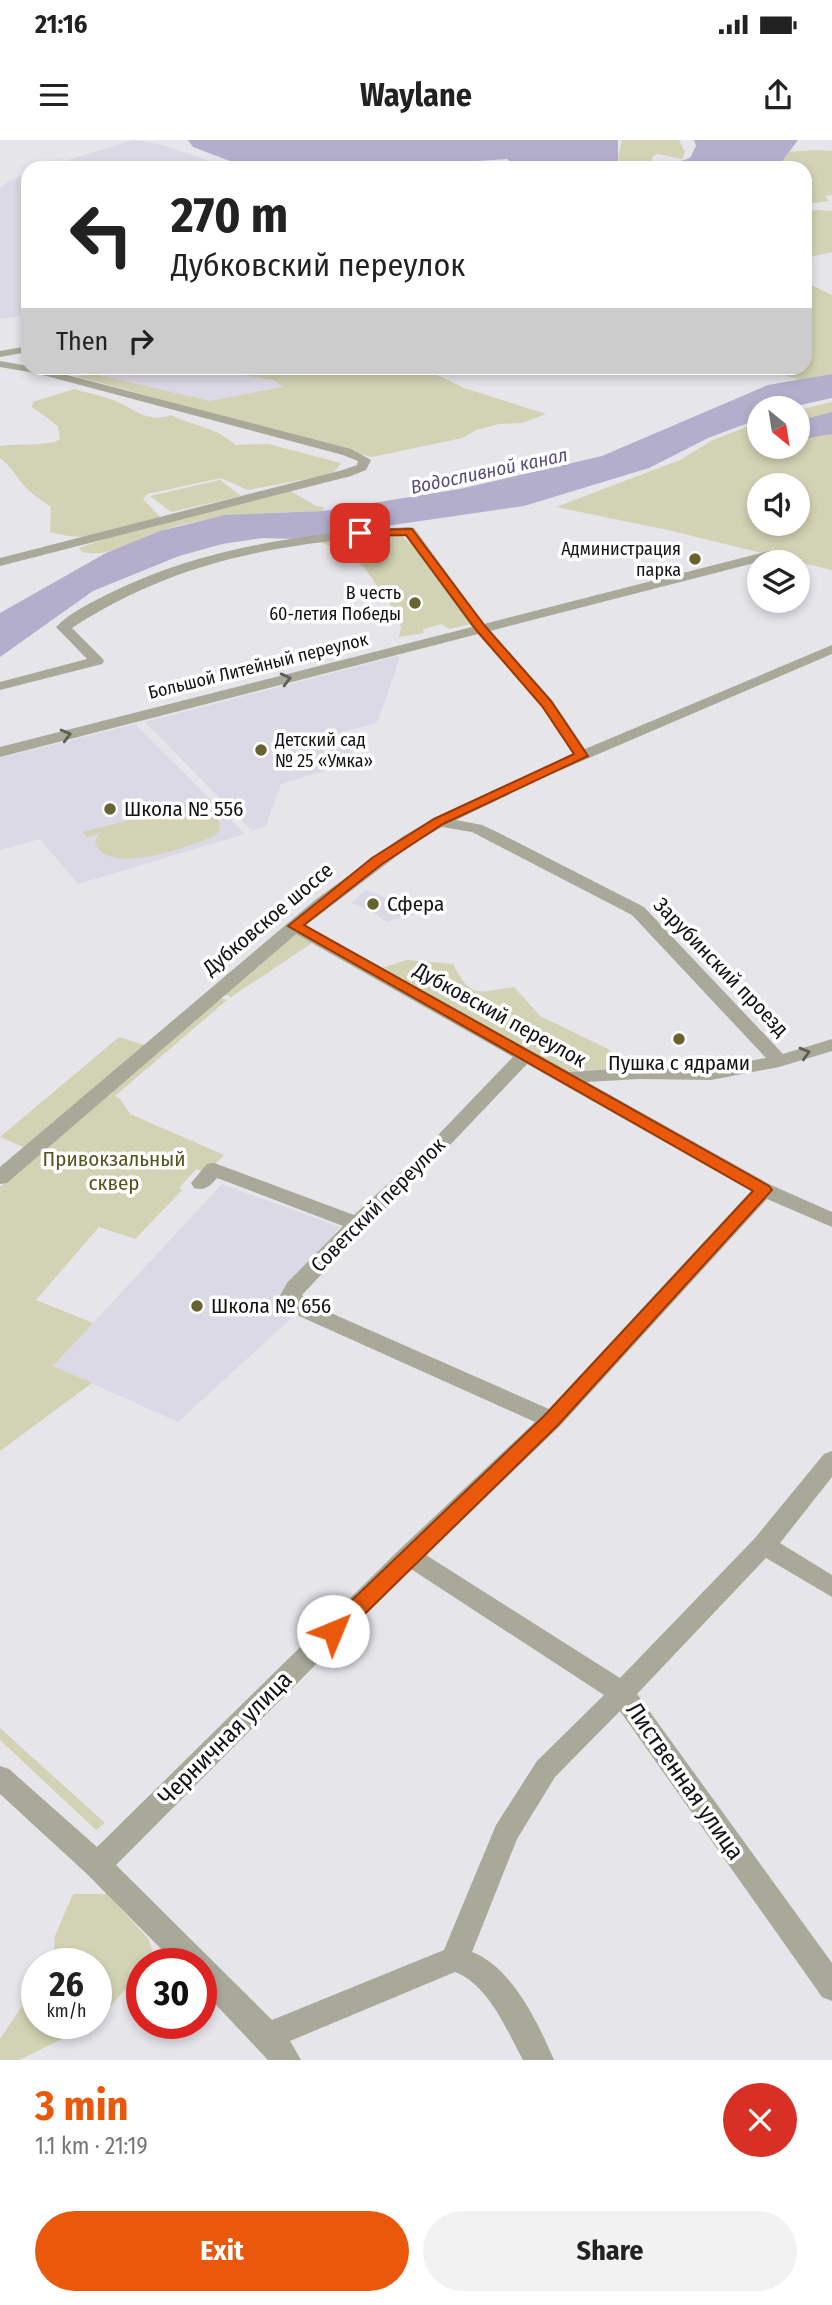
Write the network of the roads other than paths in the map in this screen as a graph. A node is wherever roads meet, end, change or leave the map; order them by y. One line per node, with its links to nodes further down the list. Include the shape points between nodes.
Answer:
1 (21, 350): 2 (street)
2 (0, 354)
3 (0, 364): 4 (street)
4 (21, 368)
5 (55, 375): 7 (street, via 365,460 362,467)
6 (747, 561): 8 (street, Большой Литейный переулок)
7 (0, 562)
8 (481, 628): 10 (street, via 409,531 360,533 196,563 111,596 63,627 97,661); 11 (street, Большой Литейный переулок, one-way to 8); 12 (street, via 547,704)
9 (832, 649): 12 (street, Дубковское шоссе)
10 (0, 686)
11 (0, 752)
12 (582, 756): 13 (street, Дубковское шоссе)
13 (439, 822): 14 (street, Дубковское шоссе, via 377,861); 17 (street, Зарубинский проезд, via 476,828 638,911)
14 (295, 926): 16 (street, Дубковский переулок); 19 (street, Дубковское шоссе)
15 (832, 1045): 17 (street, one-way to 15)
16 (524, 1056): 18 (street, Дубковский переулок); 23 (street, Советский переулок)
17 (779, 1061): 18 (street, via 711,1074)
18 (565, 1078): 21 (street, Дубковский переулок)
19 (0, 1178)
20 (201, 1183): 23 (street, via 214,1169)
21 (764, 1190): 22 (street, Дубковский переулок); 24 (street, Черничная улица)
22 (832, 1220)
23 (357, 1224): 24 (street, Советский переулок, via 290,1297 307,1311)
24 (552, 1420): 27 (street, Черничная улица)
25 (832, 1460): 26 (street, Лиственная улица)
26 (764, 1545): 28 (street); 29 (street, Лиственная улица)
27 (410, 1556): 29 (street); 31 (street, Черничная улица)
28 (832, 1587)
29 (622, 1693): 33 (street, via 546,1769 506,1833); 35 (street, Лиственная улица)
30 (0, 1777): 31 (street)
31 (97, 1865): 32 (street)
32 (180, 1948)
33 (455, 1959): 36 (street); 38 (street, via 470,1961 493,1981)
34 (217, 1985): 36 (street)
35 (832, 1987)
36 (268, 2036): 37 (street)
37 (286, 2060)
38 (539, 2060)

